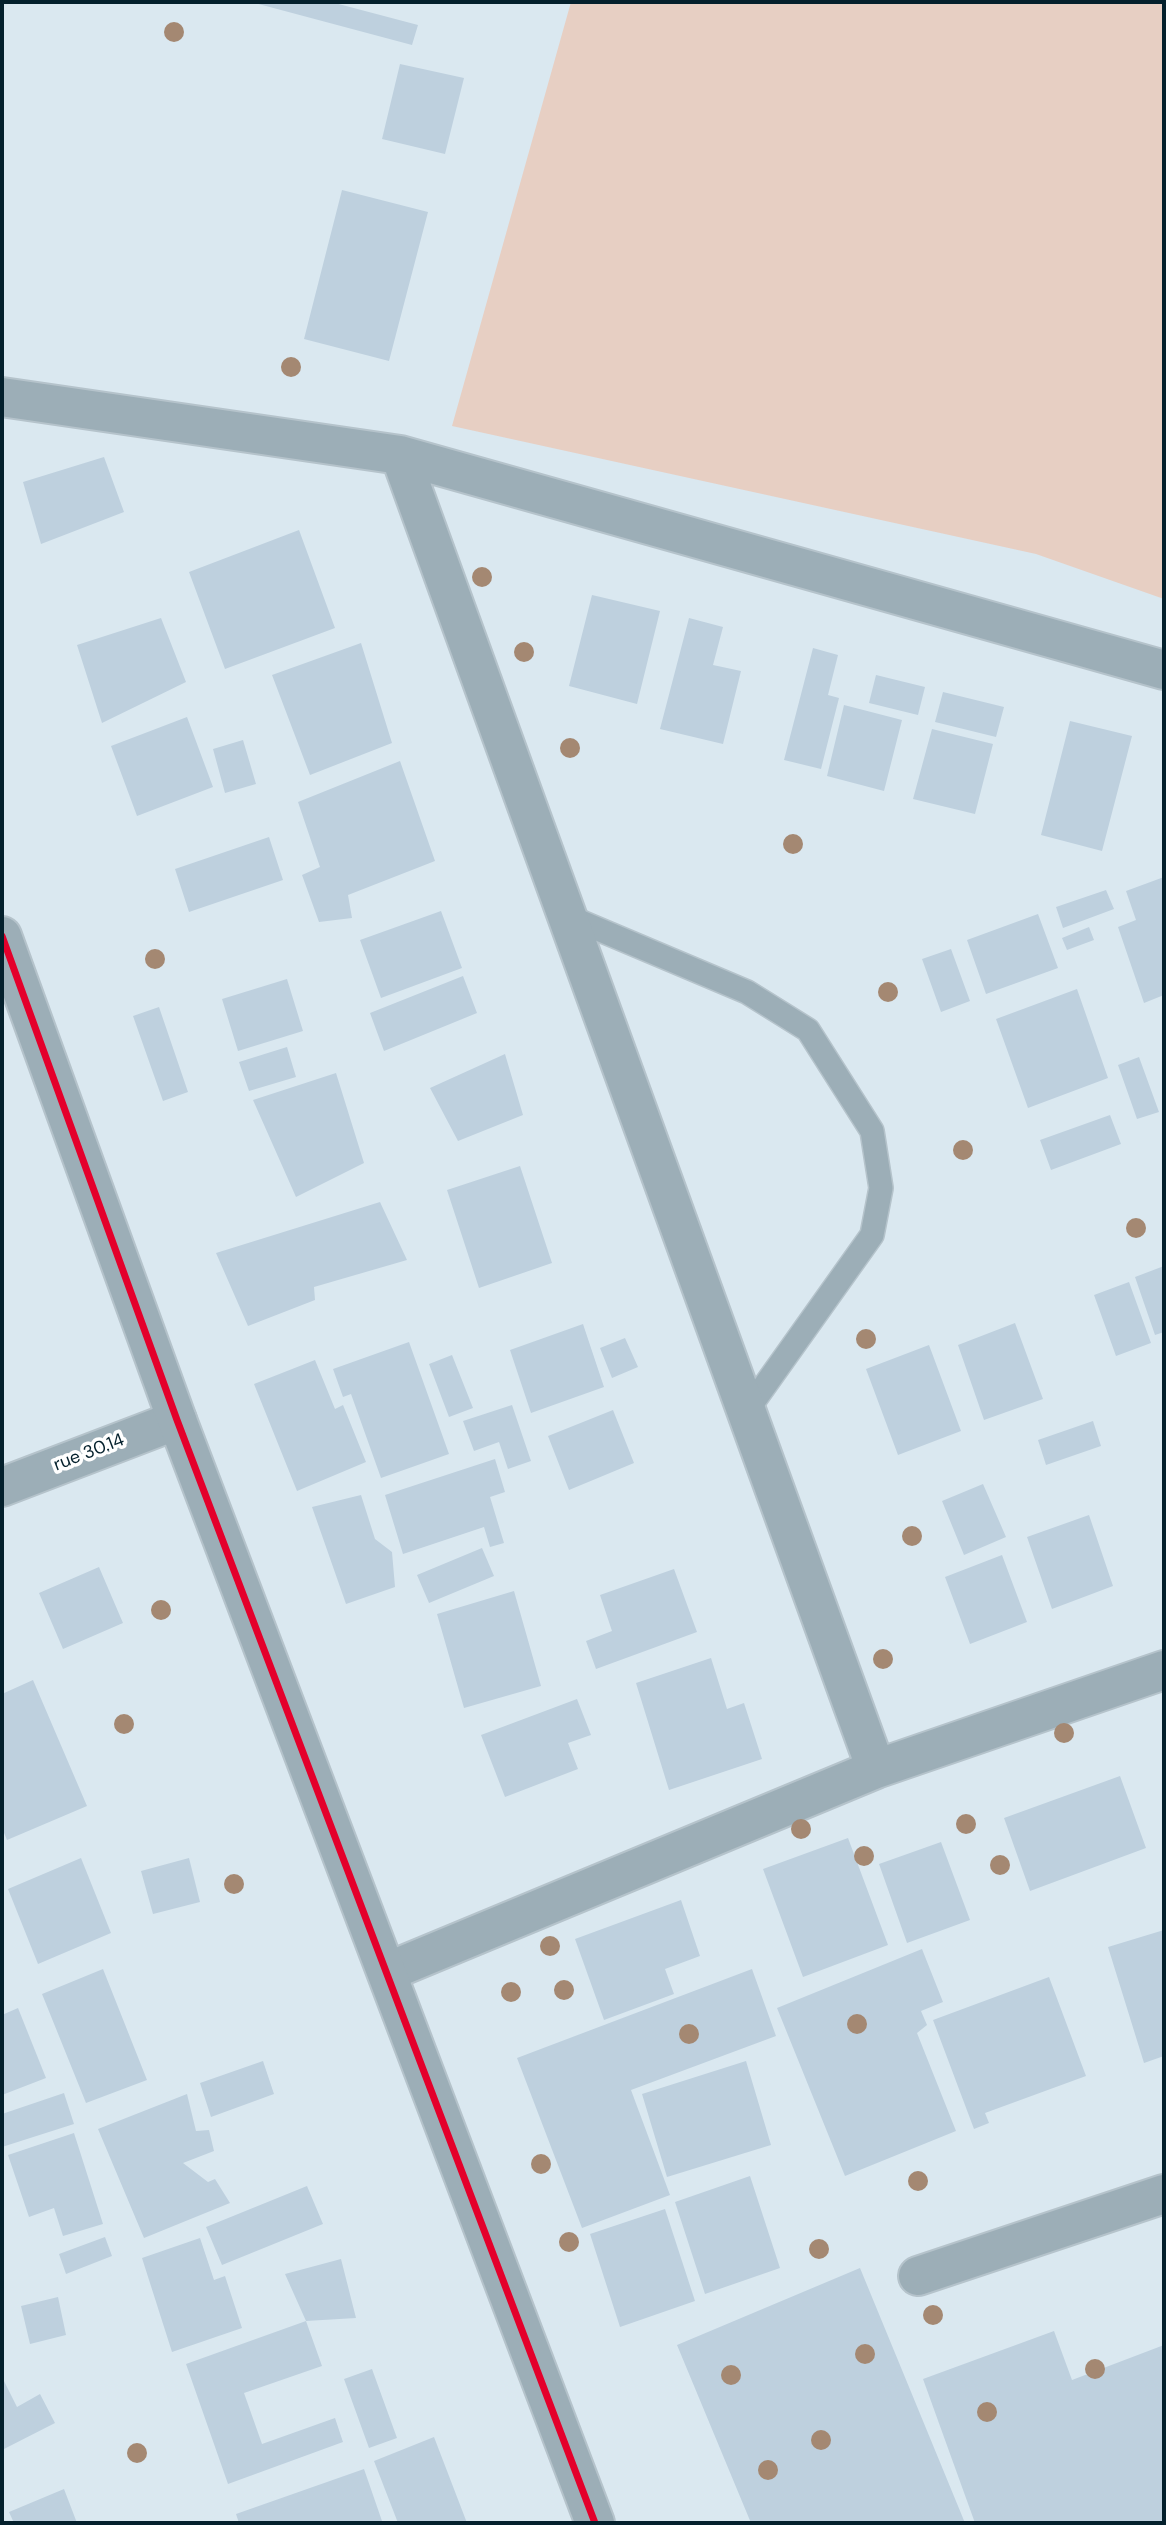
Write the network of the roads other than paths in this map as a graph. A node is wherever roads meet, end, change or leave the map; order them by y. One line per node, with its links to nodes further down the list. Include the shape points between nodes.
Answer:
1 (2, 397): 2 (street)
2 (400, 455): 3 (street); 4 (street)
3 (1164, 670)
4 (567, 916): 6 (street); 6 (lane, via 747,992 808,1030 872,1131 881,1188 872,1235)
5 (2, 936): 7 (street)
6 (746, 1412): 10 (street)
7 (177, 1420): 8 (street, rue 30.14); 11 (street)
8 (2, 1487)
9 (1164, 1670): 10 (street)
10 (876, 1769): 11 (street)
11 (387, 1972): 14 (street)
12 (1164, 2194): 13 (street)
13 (919, 2276)
14 (595, 2523)

